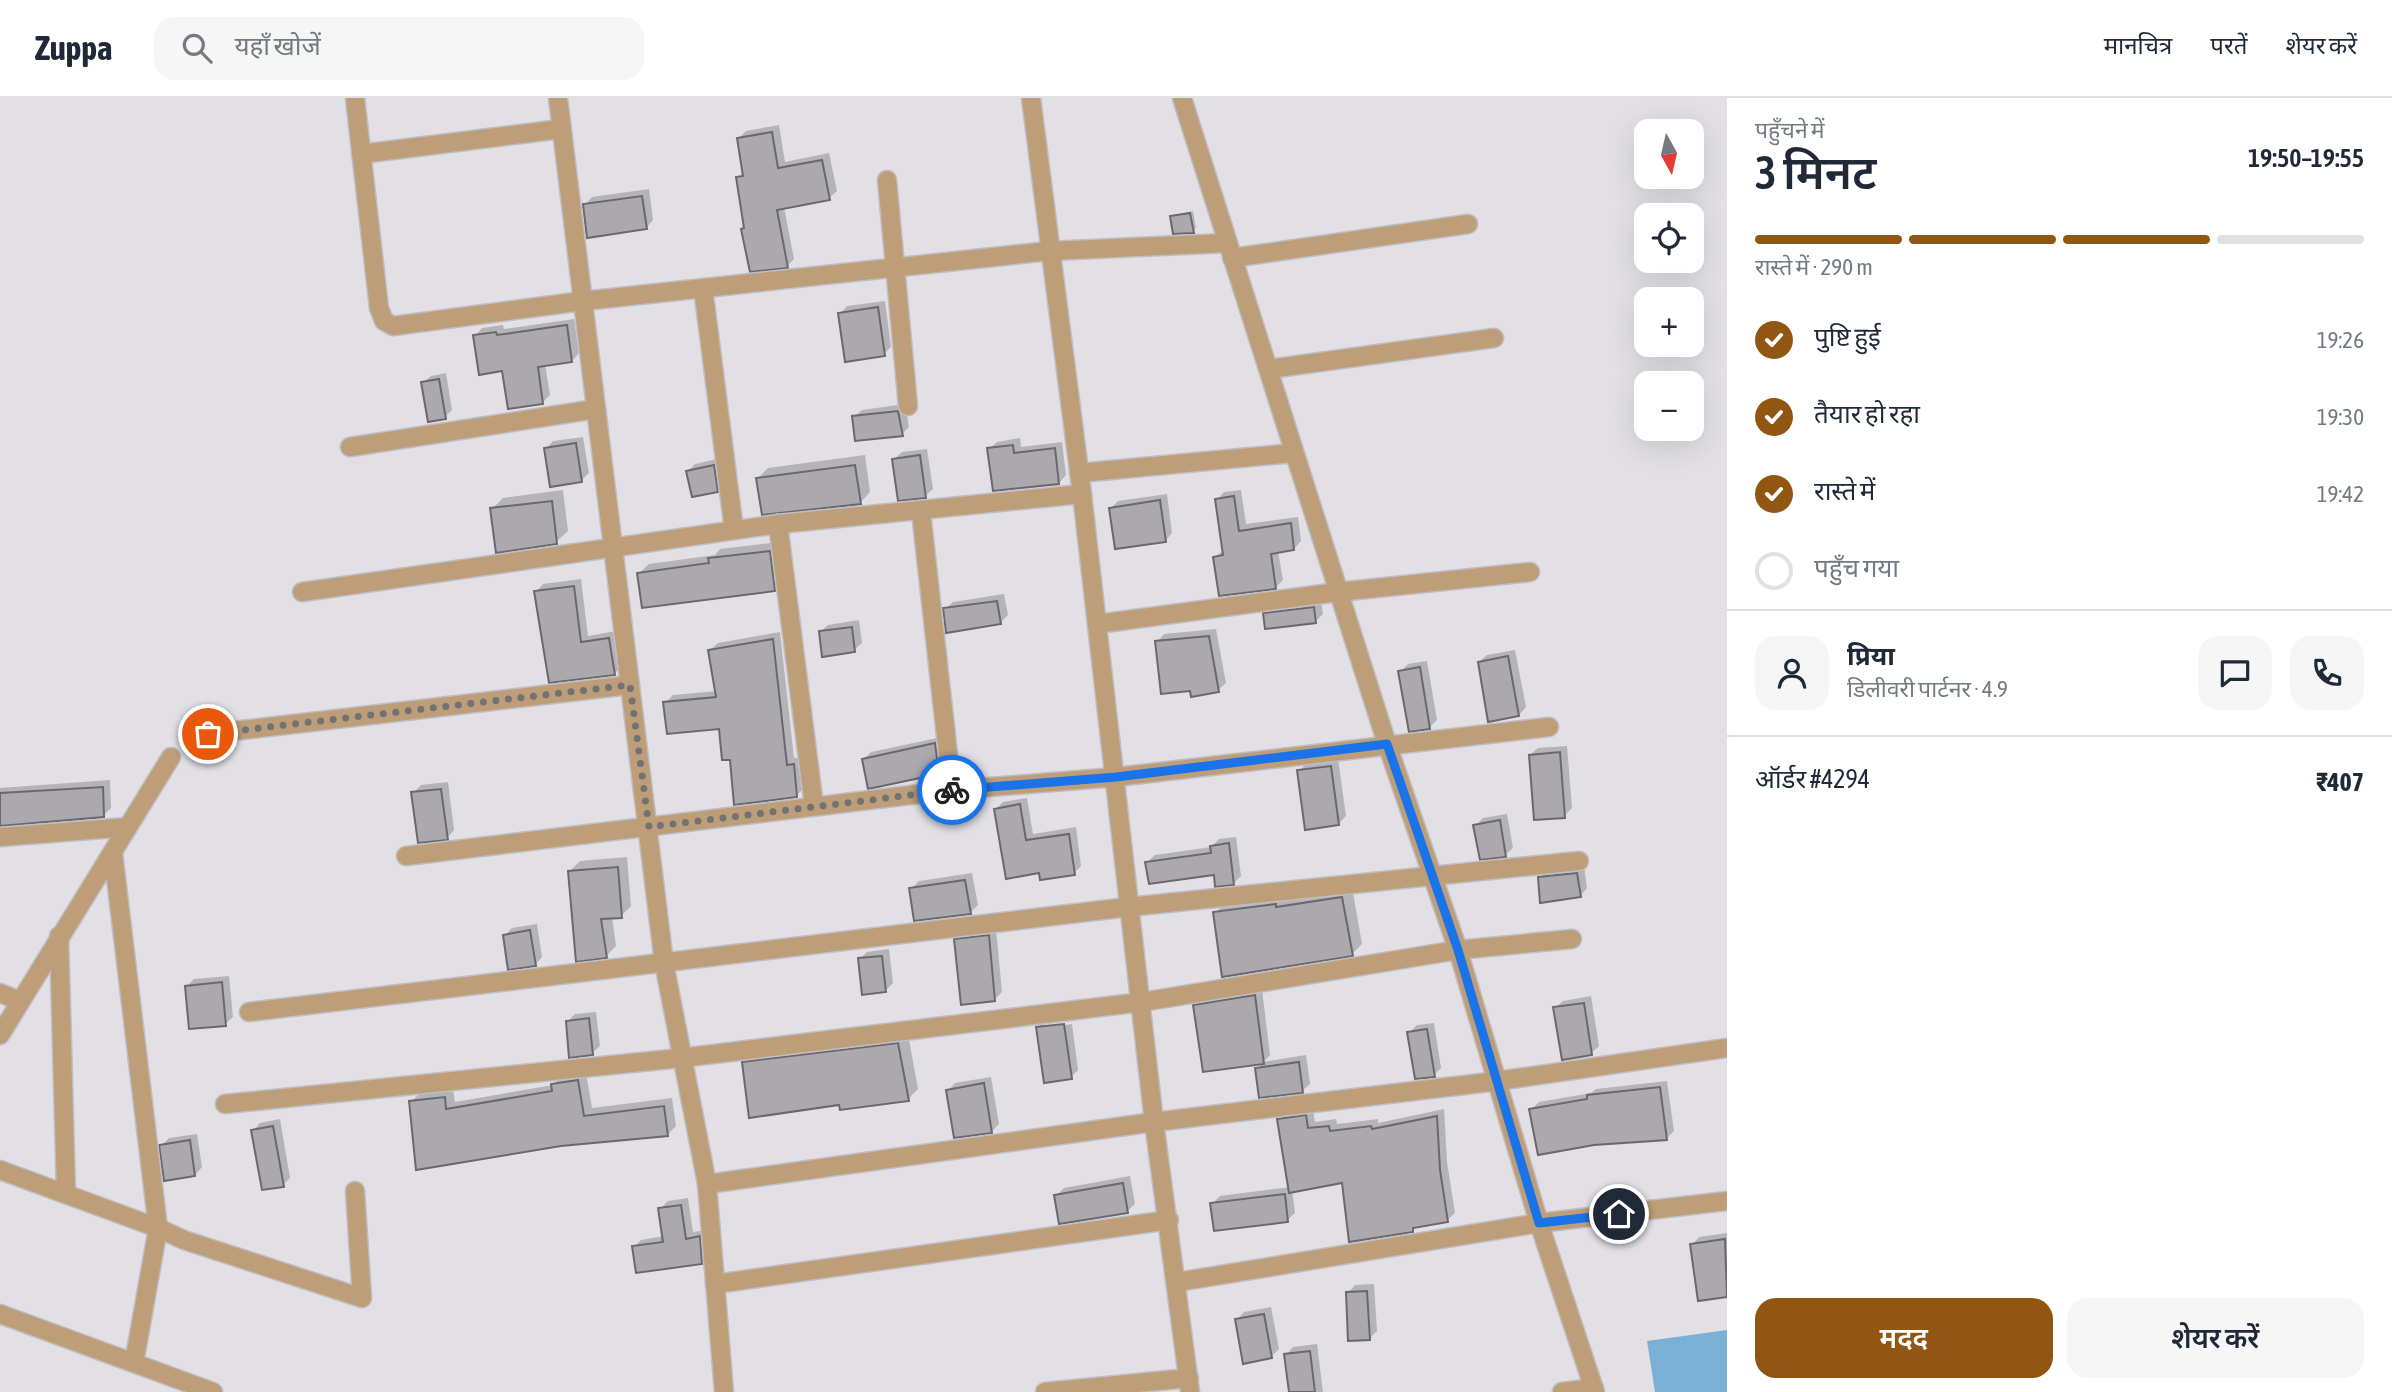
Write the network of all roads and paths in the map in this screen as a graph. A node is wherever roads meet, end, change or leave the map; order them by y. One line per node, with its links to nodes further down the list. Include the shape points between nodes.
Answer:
1 (355, 98): 6 (street)
2 (558, 98): 5 (street)
3 (1031, 98): 9 (street)
4 (1182, 98): 10 (street)
5 (561, 129): 6 (street); 13 (street)
6 (361, 154): 13 (street, via 384,321 400,326)
7 (887, 180): 11 (street)
8 (1468, 224): 10 (street)
9 (1049, 251): 10 (street); 11 (street); 20 (street)
10 (1229, 251): 15 (street)
11 (897, 269): 12 (street); 16 (street)
12 (703, 288): 13 (street); 24 (street)
13 (583, 300): 17 (street)
14 (1493, 338): 15 (street)
15 (1269, 369): 19 (street)
16 (908, 405)
17 (596, 409): 18 (street); 25 (street)
18 (349, 447)
19 (1294, 453): 20 (street); 28 (street)
20 (1079, 473): 21 (street)
21 (1082, 494): 22 (street); 29 (street)
22 (921, 512): 23 (street); 36 (street)
23 (778, 524): 24 (street); 37 (street)
24 (734, 530): 25 (street)
25 (612, 546): 27 (street); 30 (street)
26 (1530, 572): 28 (street)
27 (302, 592)
28 (1338, 592): 29 (street); 33 (street)
29 (1097, 624): 35 (street)
30 (630, 685): 32 (street); 39 (street)
31 (1549, 727): 33 (street)
32 (208, 734)
33 (1387, 744): 35 (street); 44 (street)
34 (171, 757): 38 (street)
35 (1116, 777): 36 (street); 45 (street)
36 (952, 790): 37 (street)
37 (814, 806): 39 (street)
38 (128, 827): 40 (street); 41 (street)
39 (649, 827): 42 (street); 49 (street)
40 (0, 838)
41 (113, 853): 46 (street); 67 (street)
42 (406, 856)
43 (1579, 861): 44 (street)
44 (1433, 877): 45 (street); 48 (street)
45 (1128, 907): 49 (street); 52 (street)
46 (59, 936): 51 (street); 63 (street)
47 (1572, 939): 48 (street)
48 (1458, 950): 52 (street); 57 (street)
49 (664, 963): 53 (street); 56 (street)
50 (0, 993): 51 (street)
51 (20, 1001): 54 (street)
52 (1142, 1002): 56 (street); 59 (street)
53 (249, 1012)
54 (0, 1035)
55 (1727, 1048): 57 (street)
56 (681, 1058): 58 (street); 61 (street)
57 (1498, 1081): 59 (street); 66 (street)
58 (225, 1104)
59 (1154, 1122): 61 (street); 65 (street)
60 (0, 1170): 63 (street)
61 (707, 1184): 69 (street)
62 (355, 1191): 67 (street, via 362,1298)
63 (65, 1193): 67 (street)
64 (1727, 1201): 66 (street)
65 (1169, 1220): 68 (street); 69 (street)
66 (1539, 1223): 68 (street); 74 (street)
67 (159, 1228): 71 (street)
68 (1177, 1282): 72 (street)
69 (716, 1284): 75 (street)
70 (0, 1314): 71 (street)
71 (134, 1363): 73 (street)
72 (1189, 1385): 76 (street)
73 (203, 1390)
74 (1595, 1390): 77 (street)
75 (724, 1392)
76 (1045, 1392)
77 (1562, 1392)

